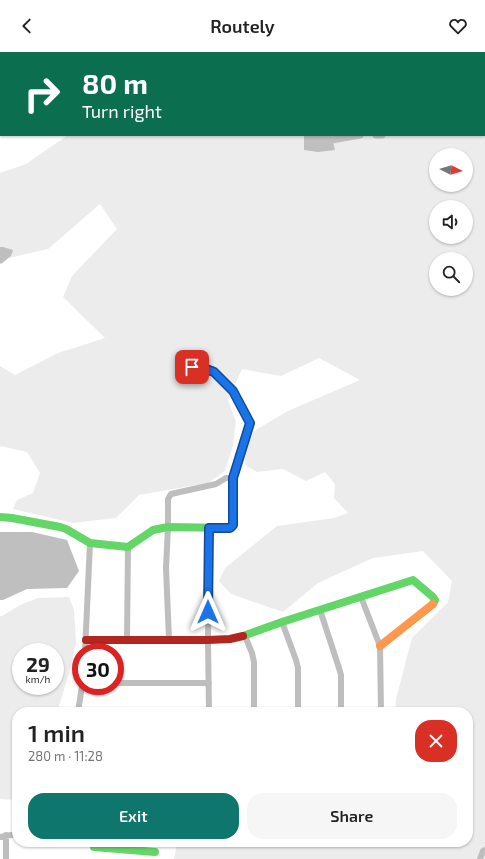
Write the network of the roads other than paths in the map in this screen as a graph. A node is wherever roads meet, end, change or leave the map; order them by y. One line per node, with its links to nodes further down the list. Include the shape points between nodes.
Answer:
1 (182, 367): 2 (street, via 201,367 214,372 233,391 250,423)
2 (233, 478): 4 (street, via 171,494 168,499); 5 (street, via 233,525 230,528)
3 (0, 517): 6 (street, via 60,527)
4 (168, 527): 5 (street); 7 (street, via 153,530); 13 (street, via 166,568)
5 (209, 528): 15 (street)
6 (90, 543): 7 (street); 14 (street)
7 (128, 547): 12 (street)
8 (361, 597): 9 (street); 17 (street); 17 (street, via 413,580 435,600 433,605)
9 (320, 610): 10 (street); 25 (street, via 341,675)
10 (282, 622): 11 (street); 24 (street, via 298,668)
11 (245, 636): 15 (street); 23 (street, via 254,662)
12 (127, 639): 13 (street); 14 (street)
13 (169, 639): 15 (street)
14 (86, 640): 16 (street)
15 (208, 640): 19 (street)
16 (86, 643)
17 (380, 646): 26 (street)
18 (124, 683): 19 (street)
19 (209, 683): 22 (street)
20 (81, 695): 21 (street)
21 (79, 707)
22 (209, 707)
23 (254, 707)
24 (298, 707)
25 (341, 707)
26 (381, 707)
27 (3, 836): 31 (street)
28 (94, 847): 30 (street)
29 (485, 850): 32 (street)
30 (155, 852)
31 (6, 859)
32 (480, 859)

